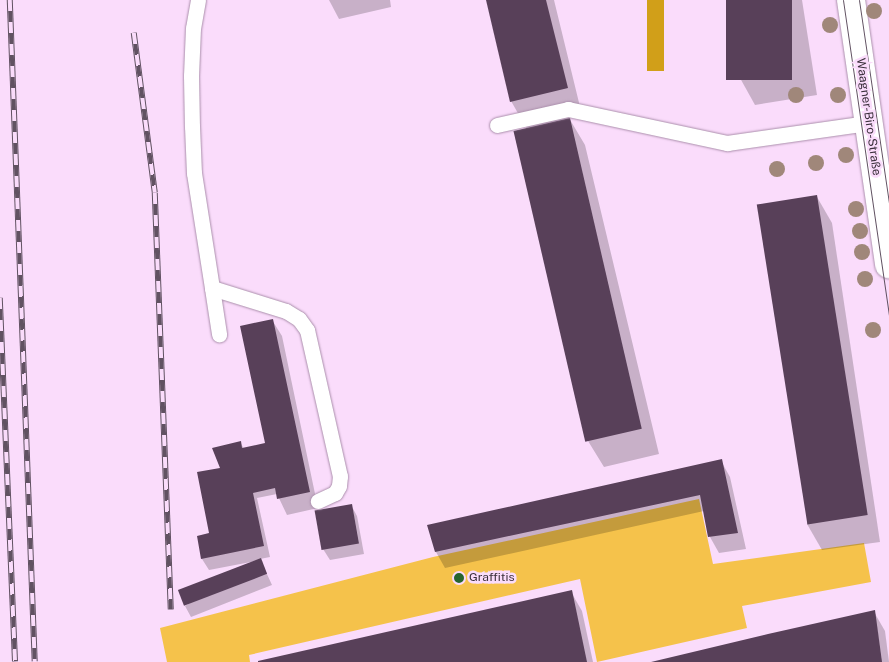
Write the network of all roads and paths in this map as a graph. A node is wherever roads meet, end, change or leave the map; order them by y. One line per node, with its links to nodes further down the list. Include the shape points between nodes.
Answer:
1 (198, 0): 6 (lane, via 192,47 194,173)
2 (851, 0): 3 (street, Waagner-Biro-Straße)
3 (868, 123): 4 (lane, via 727,143 568,109); 5 (street, Waagner-Biro-Straße)
4 (497, 125)
5 (889, 264)
6 (212, 288): 7 (lane); 8 (lane, via 286,311 299,319 307,330 340,476 335,493)
7 (219, 334)
8 (318, 501)

